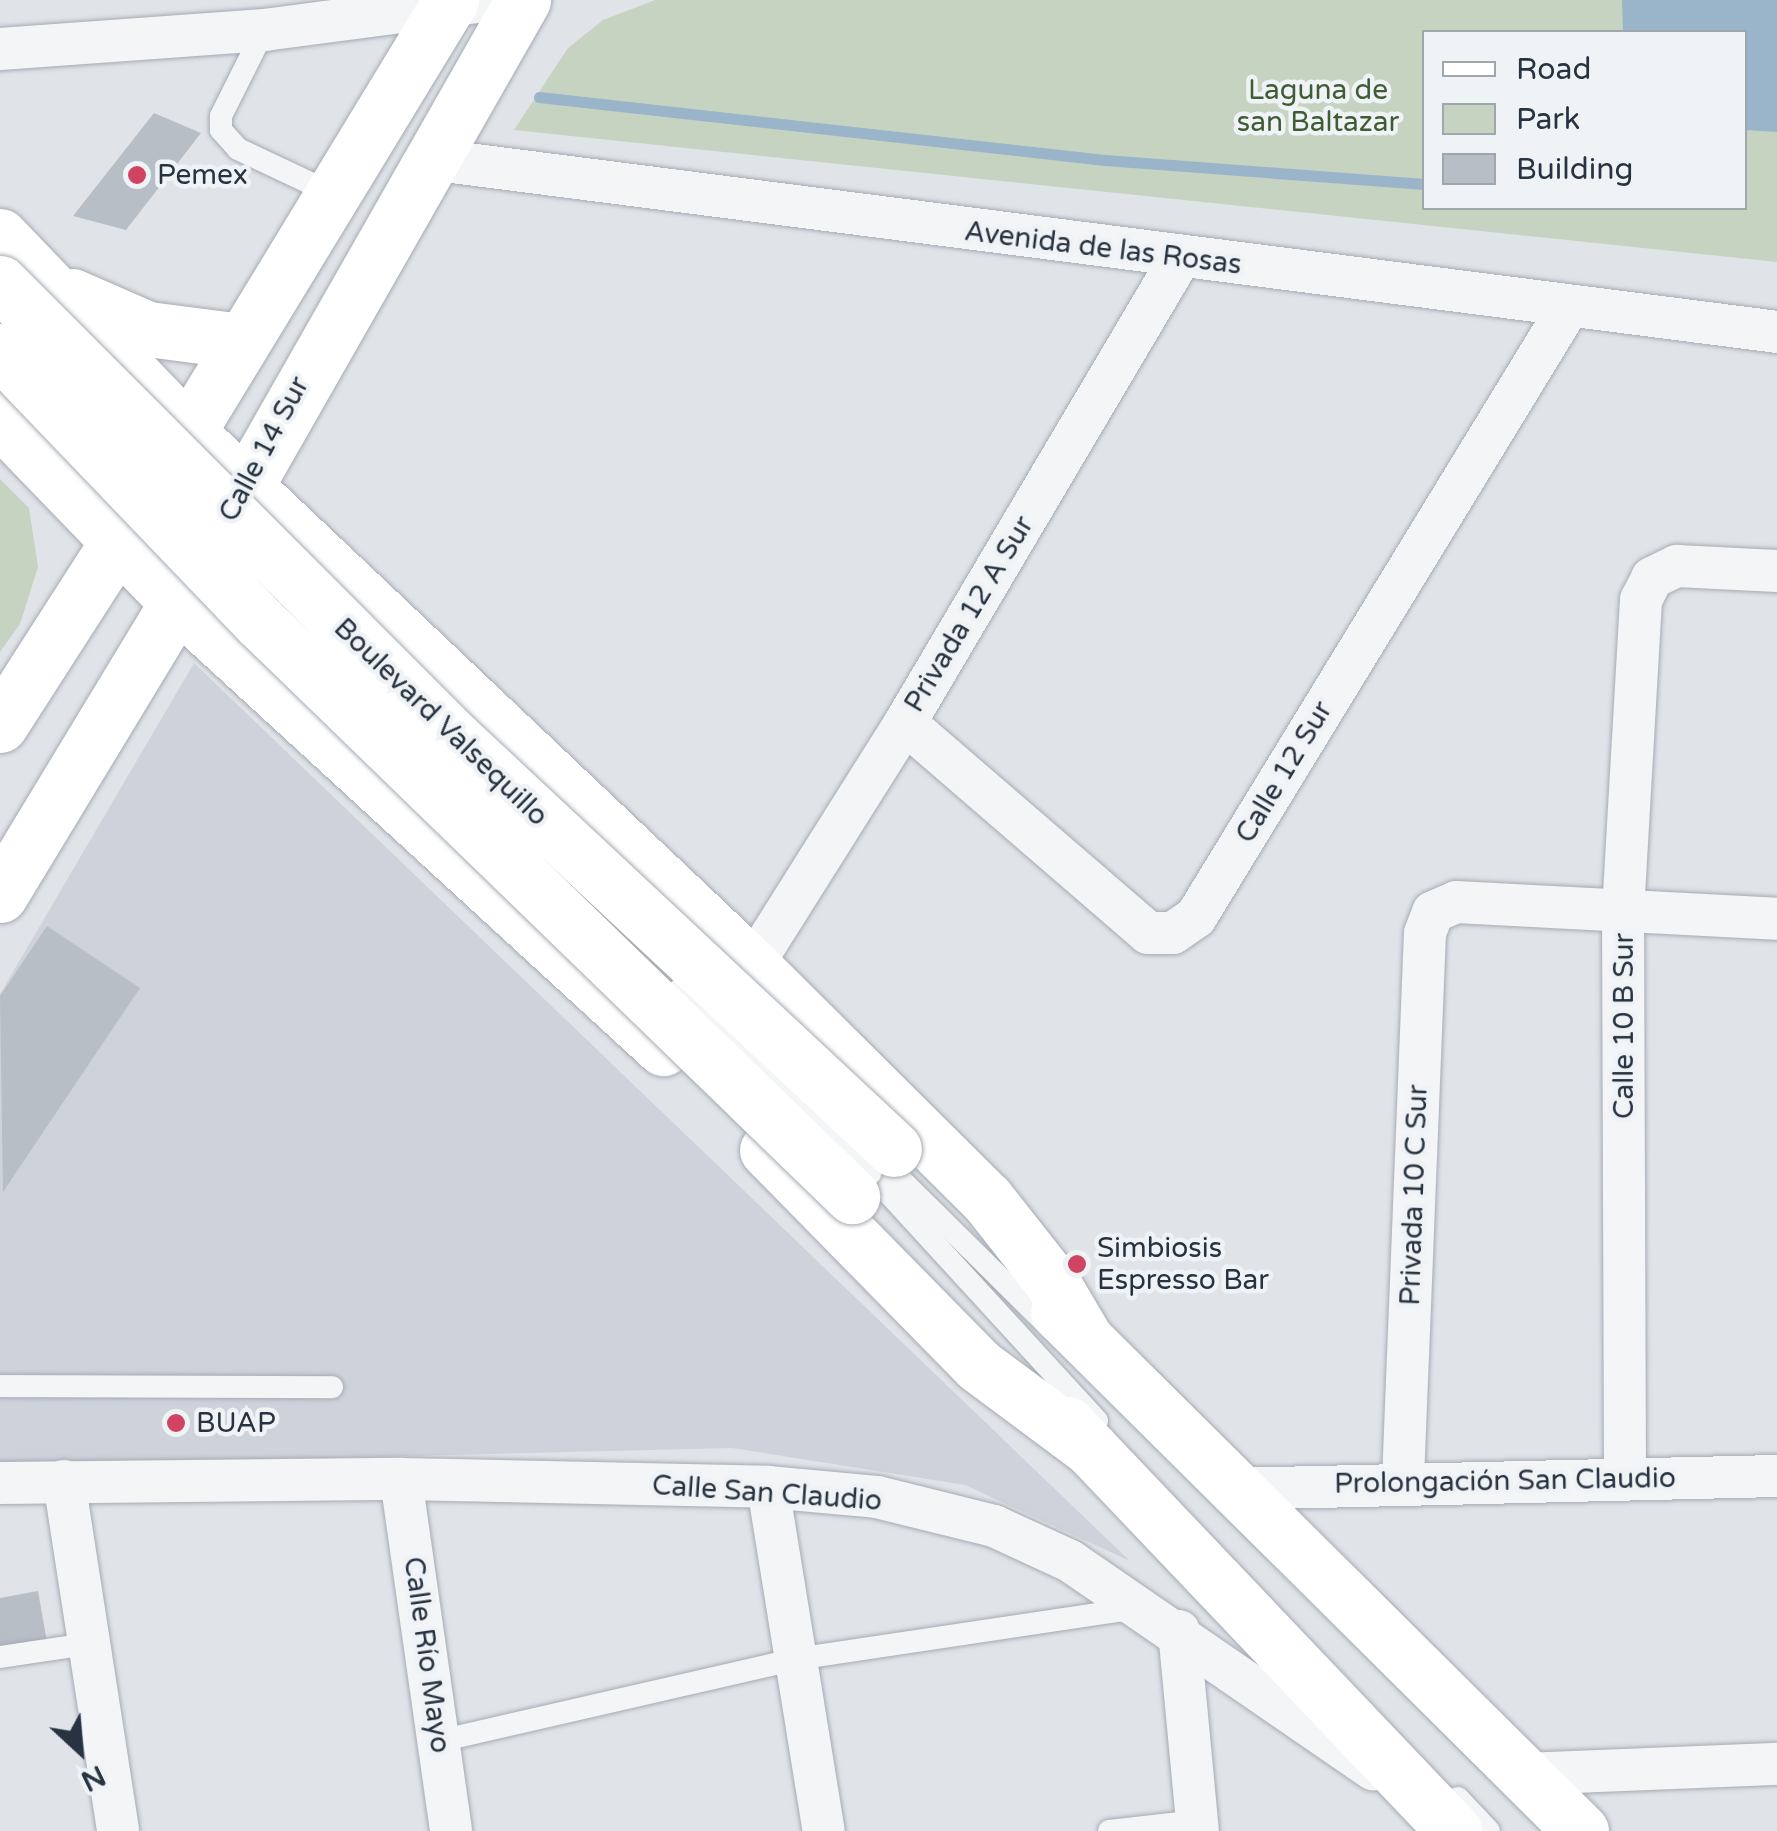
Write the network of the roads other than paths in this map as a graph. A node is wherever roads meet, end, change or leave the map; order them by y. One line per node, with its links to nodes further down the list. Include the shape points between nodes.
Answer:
1 (523, 0): 6 (main road, Calle 14 Sur)
2 (463, 3): 4 (street); 7 (main road)
3 (180, 16): 4 (street); 5 (street)
4 (264, 30): 7 (lane, via 220,116 221,130 238,150)
5 (0, 49)
6 (429, 159): 9 (street, Avenida de las Rosas); 18 (main road, Calle 14 Sur)
7 (331, 193): 14 (main road)
8 (0, 236): 10 (main road)
9 (1180, 258): 11 (street, Avenida de las Rosas); 25 (street, Privada 12 A Sur)
10 (14, 285): 14 (main road, via 148,329); 16 (main road, via 102,372 117,420 103,440 90,444); 17 (main road); 32 (main road, Boulevard Valsequillo, bridge)
11 (1568, 308): 13 (street, Avenida de las Rosas); 25 (street, Calle 12 Sur, via 1196,917 1172,933 1148,933)
12 (0, 328): 26 (lane, via 290,622)
13 (1777, 332)
14 (241, 341): 17 (main road)
15 (0, 352): 32 (main road, Boulevard Valsequillo, bridge, via 260,622)
16 (0, 418): 19 (main road)
17 (188, 432): 18 (main road); 19 (main road)
18 (245, 487): 21 (main road); 22 (main road, Calle 14 Sur)
19 (118, 541): 22 (main road); 24 (main road)
20 (1777, 571): 28 (street, Calle 10 B Sur, via 1677,566 1652,578 1641,600)
21 (363, 598): 23 (main road, via 322,598 281,627 266,658); 30 (main road)
22 (177, 602): 23 (main road); 27 (main road, Calle 14 Sur)
23 (275, 692): 36 (main road, via 681,1065 978,1365)
24 (4, 710)
25 (905, 724): 30 (street, Privada 12 A Sur)
26 (577, 894)
27 (0, 895)
28 (1624, 912): 29 (street); 38 (street, Calle 10 B Sur); 41 (street, Privada 10 C Sur, via 1456,902 1433,912 1425,933)
29 (1777, 919)
30 (752, 966): 33 (main road, via 986,1198)
31 (664, 976): 32 (lane, bridge)
32 (875, 1170): 33 (main road); 36 (main road); 54 (lane); 59 (lane)
33 (1086, 1338): 44 (main road)
34 (0, 1386): 35 (lane)
35 (332, 1388)
36 (1091, 1449): 54 (main road)
37 (1777, 1476): 38 (street, Prolongación San Claudio)
38 (1625, 1478): 41 (street, Prolongación San Claudio)
39 (402, 1479): 40 (street, Calle San Claudio); 43 (street, Calle San Claudio); 50 (street, Calle Río Mayo)
40 (64, 1480): 42 (street, Calle San Claudio); 47 (street)
41 (1403, 1480): 44 (street, Prolongación San Claudio)
42 (0, 1483)
43 (768, 1488): 45 (street, Calle San Claudio, via 877,1497 994,1526 1070,1561); 49 (street)
44 (1233, 1489): 52 (main road)
45 (1139, 1608): 46 (street, Calle San Claudio); 49 (lane)
46 (1179, 1631): 53 (street); 54 (street, Calle San Claudio)
47 (87, 1644): 48 (lane); 56 (street)
48 (0, 1657)
49 (796, 1659): 50 (lane); 55 (street)
50 (439, 1741): 57 (street, Calle Río Mayo)
51 (1777, 1764): 52 (street)
52 (1526, 1774): 60 (main road)
53 (1198, 1826): 58 (lane)
54 (1462, 1827)
55 (817, 1830)
56 (118, 1831)
57 (452, 1831)
58 (1109, 1831)
59 (1552, 1831)
60 (1581, 1831)

